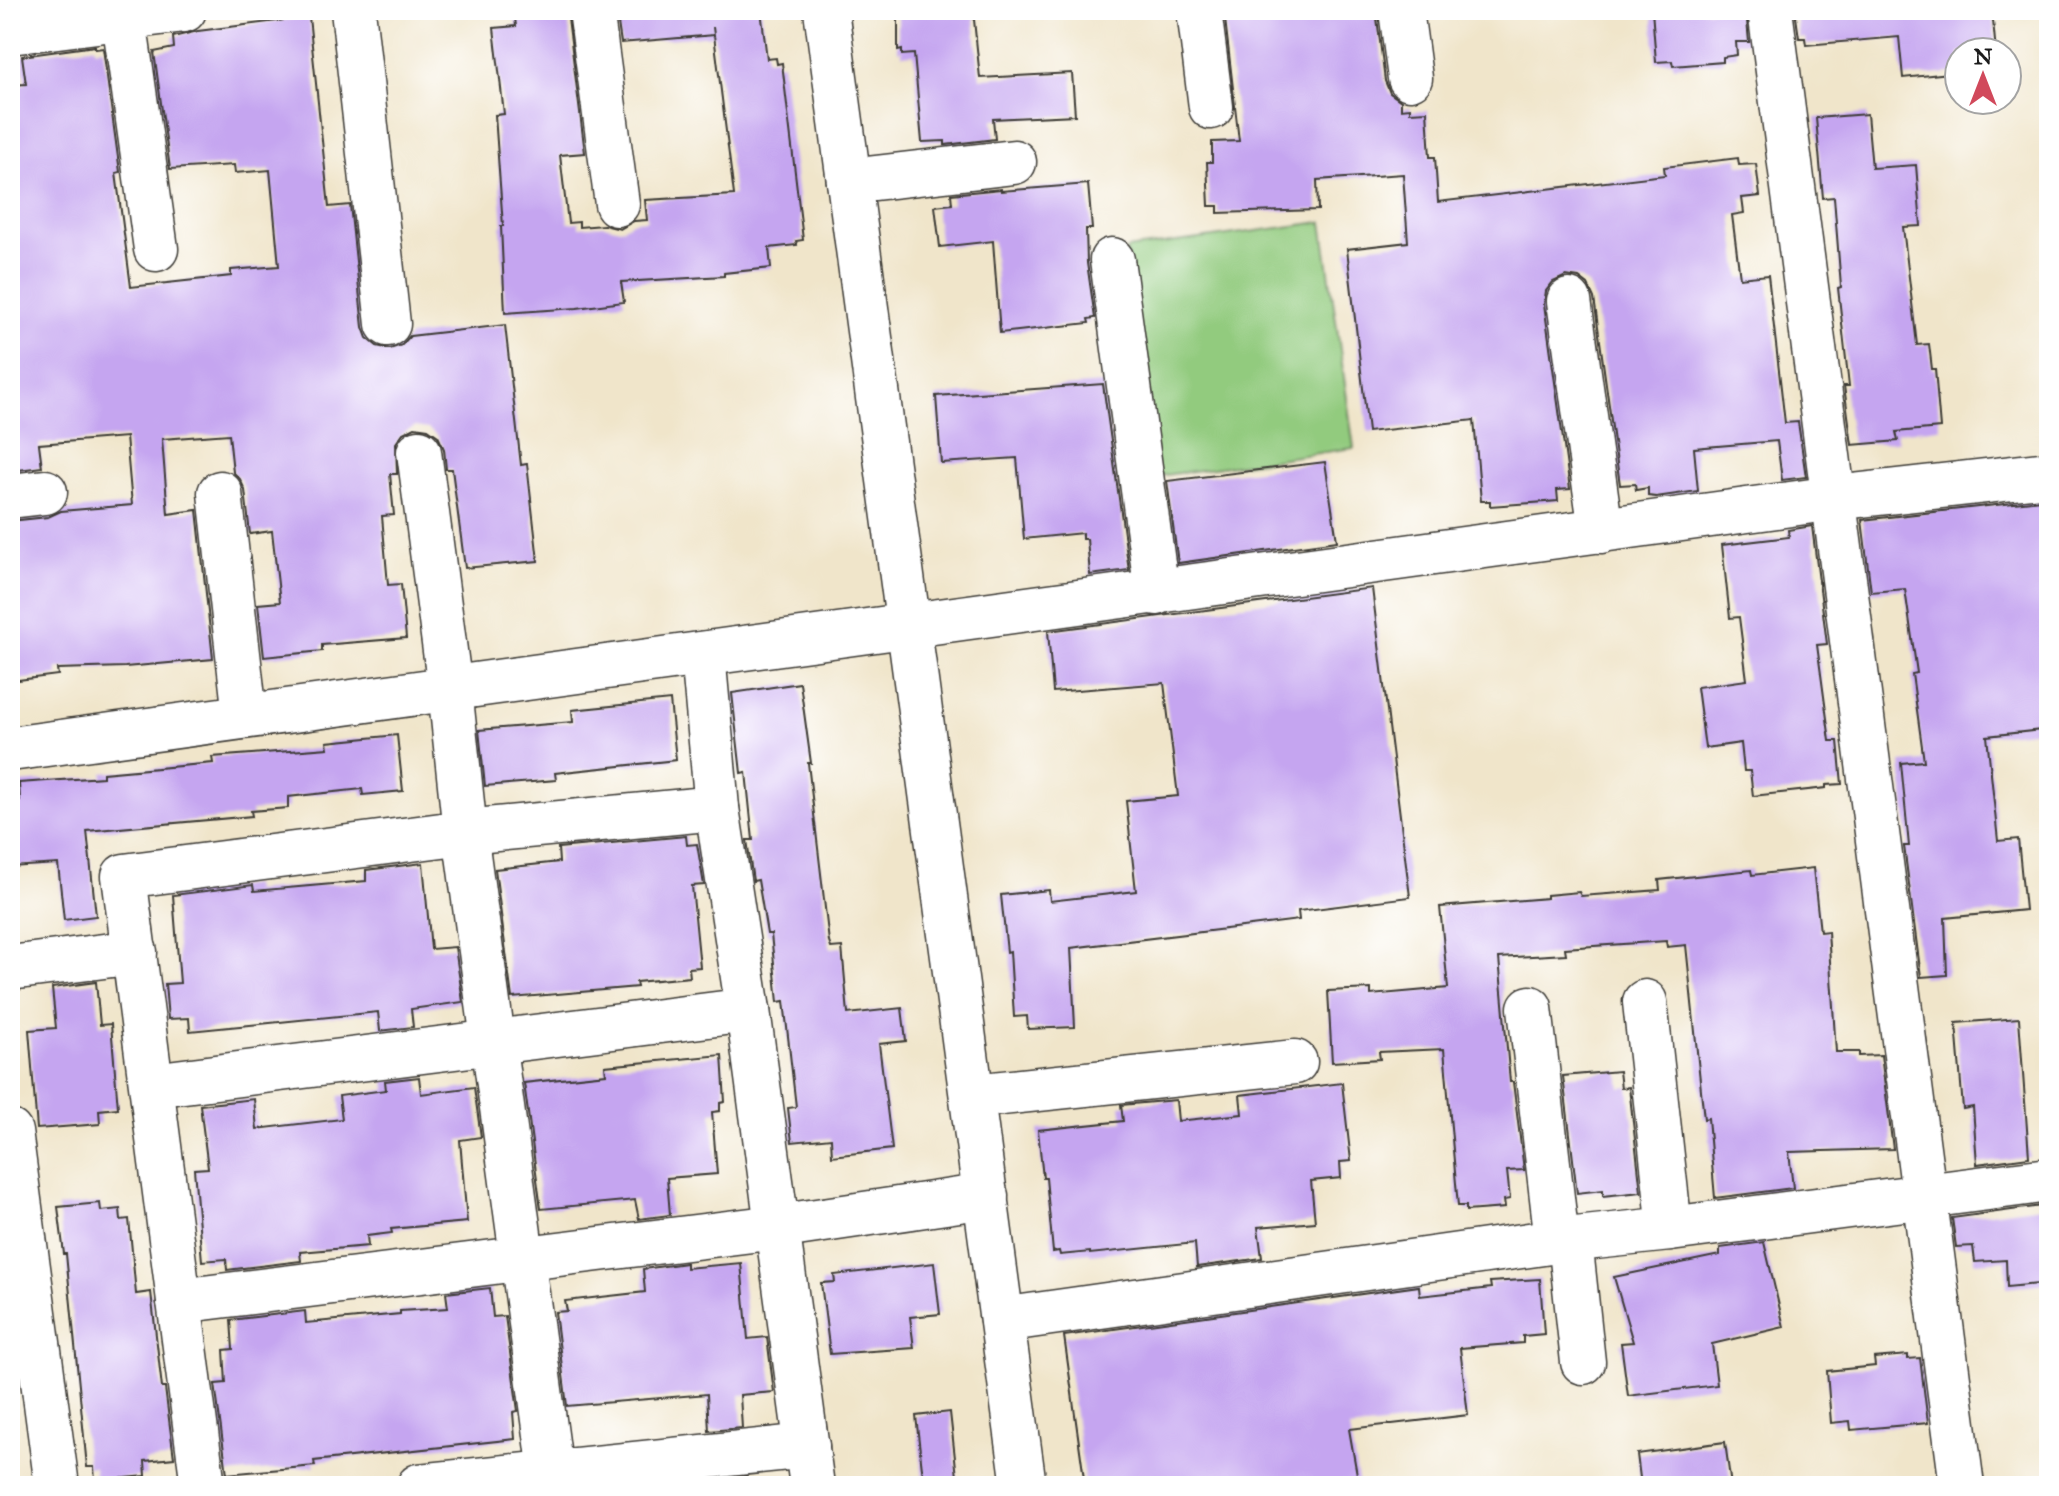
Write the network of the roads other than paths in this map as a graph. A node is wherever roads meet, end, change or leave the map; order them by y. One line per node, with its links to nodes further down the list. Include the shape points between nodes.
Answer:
1 (184, 10): 8 (street)
2 (353, 10): 18 (street)
3 (591, 10): 14 (street)
4 (826, 10): 13 (street)
5 (1199, 10): 11 (street)
6 (1401, 10): 10 (street)
7 (1770, 10): 22 (street)
8 (133, 15): 9 (street); 15 (street)
9 (10, 32)
10 (1410, 78)
11 (1211, 107)
12 (1014, 162): 13 (street)
13 (849, 181): 25 (street)
14 (617, 204)
15 (156, 249)
16 (1112, 260): 24 (street)
17 (1569, 301): 23 (street)
18 (388, 324)
19 (419, 452): 27 (street)
20 (2049, 474): 22 (street)
21 (220, 493): 28 (street)
22 (1834, 498): 23 (street); 44 (street)
23 (1601, 531): 24 (street)
24 (1157, 593): 25 (street)
25 (910, 627): 26 (street); 40 (street)
26 (703, 654): 27 (street); 30 (street)
27 (450, 689): 28 (street); 31 (street)
28 (245, 716): 29 (street)
29 (10, 749)
30 (717, 808): 31 (street); 36 (street)
31 (465, 832): 32 (street, via 124,876); 37 (street)
32 (135, 952): 33 (street); 39 (street)
33 (10, 968)
34 (1658, 1001): 47 (street)
35 (1530, 1008): 48 (street)
36 (748, 1010): 37 (street); 46 (street)
37 (493, 1040): 39 (street); 49 (street)
38 (1295, 1062): 40 (street)
39 (152, 1085): 50 (street)
40 (973, 1096): 45 (street)
41 (10, 1132): 43 (street)
42 (2049, 1180): 44 (street)
43 (14, 1182): 53 (street)
44 (1925, 1195): 47 (street); 60 (street)
45 (986, 1196): 46 (street); 51 (street)
46 (776, 1227): 49 (street); 54 (street)
47 (1686, 1227): 48 (street)
48 (1563, 1240): 51 (street); 52 (street)
49 (523, 1256): 50 (street); 55 (street)
50 (179, 1301): 57 (street)
51 (1002, 1320): 59 (street)
52 (1583, 1362)
53 (28, 1400): 56 (street)
54 (809, 1466): 55 (street)
55 (551, 1472): 58 (street)
56 (57, 1486)
57 (203, 1486)
58 (419, 1486)
59 (1024, 1486)
60 (1962, 1486)

